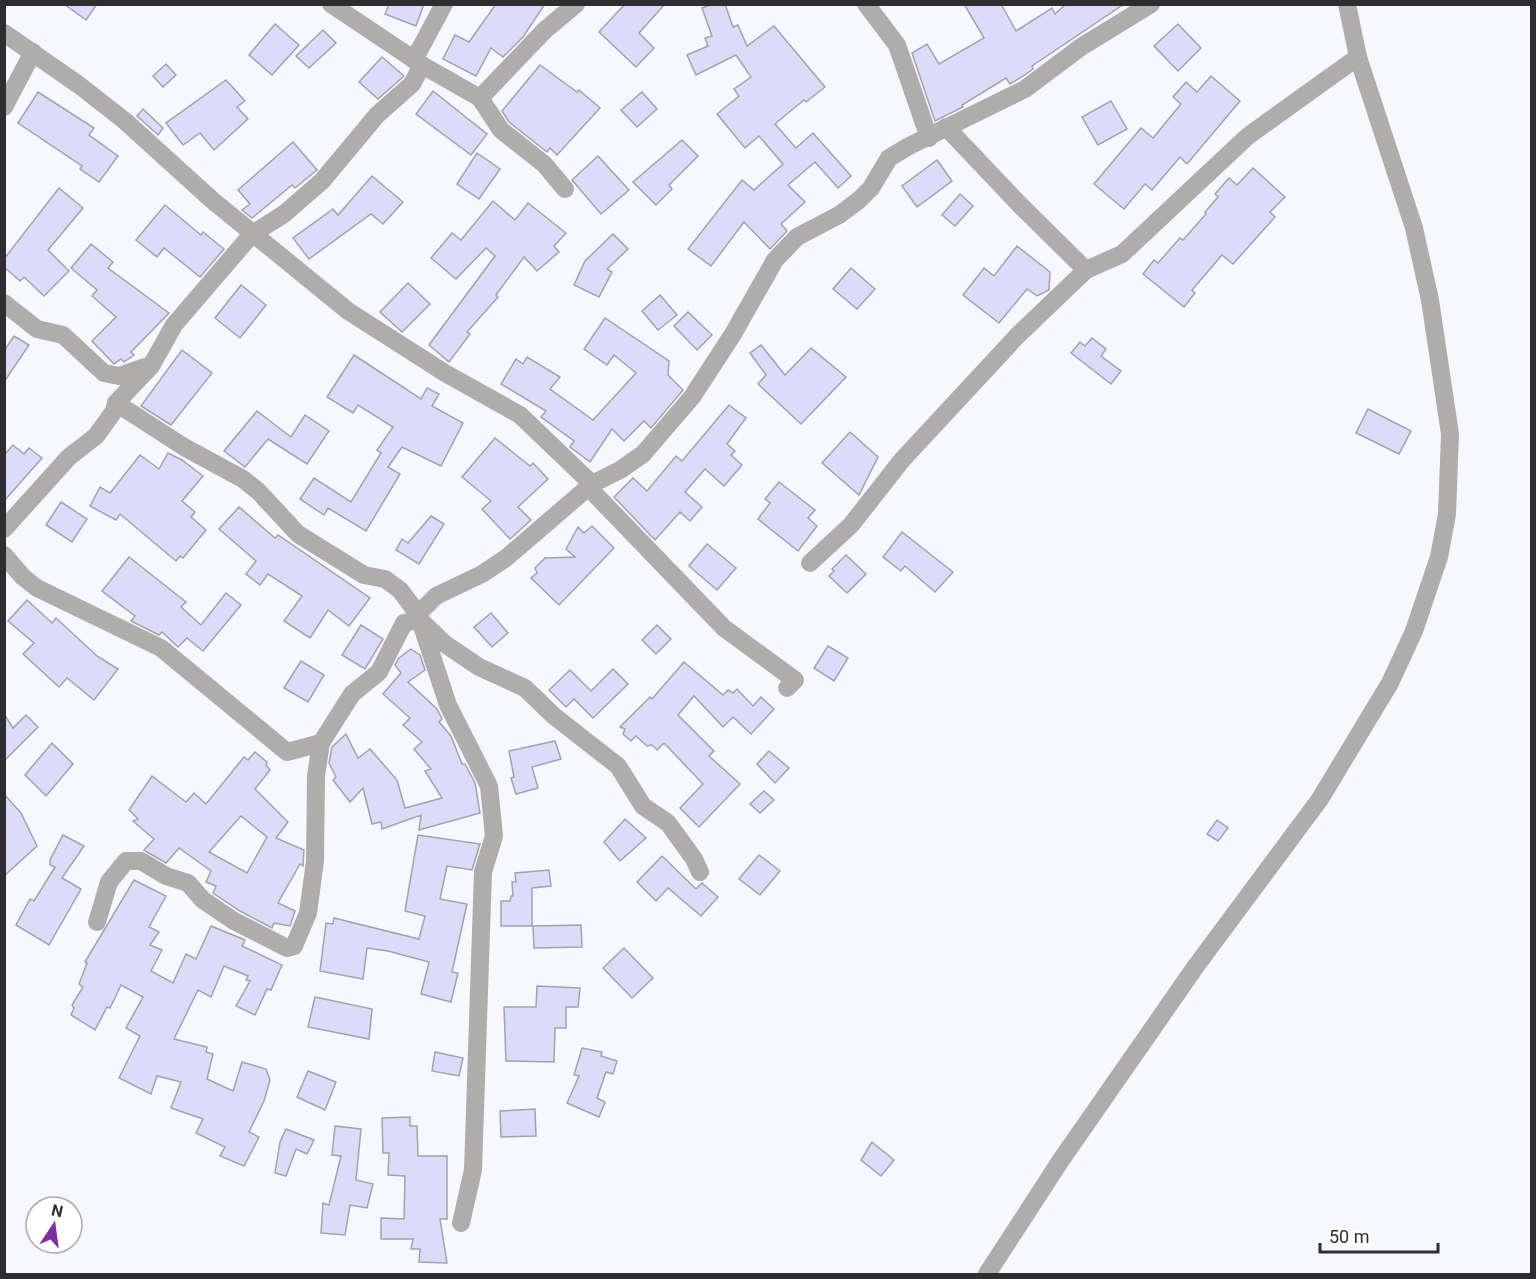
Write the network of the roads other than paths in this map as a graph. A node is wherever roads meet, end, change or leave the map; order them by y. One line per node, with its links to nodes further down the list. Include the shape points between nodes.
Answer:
1 (331, 4): 10 (street)
2 (444, 4): 10 (street)
3 (576, 4): 11 (street, via 545,30)
4 (866, 4): 14 (street, via 897,45)
5 (1151, 4): 13 (street, via 1081,47 1025,89)
6 (1347, 4): 9 (street)
7 (4, 33): 8 (street)
8 (33, 52): 12 (street); 16 (street, via 125,121)
9 (1358, 57): 17 (street, via 1248,136 1122,254); 31 (street, via 1414,228 1430,300 1450,434 1447,514 1439,557 1414,631 1390,683 1320,799 1196,966 1060,1160)
10 (418, 62): 11 (street); 16 (street, via 412,84 370,123 317,186)
11 (480, 98): 15 (street, via 501,130 544,164)
12 (4, 107)
13 (946, 127): 14 (street); 17 (street)
14 (929, 138): 21 (street, via 889,158 859,200 797,237 775,260 717,359 675,419 643,454)
15 (565, 189)
16 (252, 234): 19 (street, via 174,325); 21 (street, via 348,311 520,415)
17 (1086, 270): 24 (street, via 1009,345 902,460 851,525)
18 (4, 303): 19 (street, via 38,328 63,335 104,373 119,376)
19 (152, 366): 20 (street)
20 (116, 403): 22 (street, via 96,436 69,457); 25 (street, via 243,479 298,534 364,575 391,583)
21 (590, 486): 25 (street, via 506,558 436,596); 26 (street, via 724,628 795,680)
22 (4, 529)
23 (4, 555): 27 (street, via 37,588 161,648 287,752)
24 (810, 563)
25 (418, 617): 27 (street, via 404,623 379,672 351,694); 28 (street, via 445,644 479,667 525,688 618,766 643,806 668,823); 30 (street, via 448,705 489,786 494,836 483,872 473,1170)
26 (787, 688)
27 (321, 743): 29 (street, via 316,776 314,872 308,913 294,946 287,948 234,921 203,900 188,883 135,860 126,861 109,882)
28 (700, 872)
29 (97, 922)
30 (461, 1223)
31 (987, 1275)

